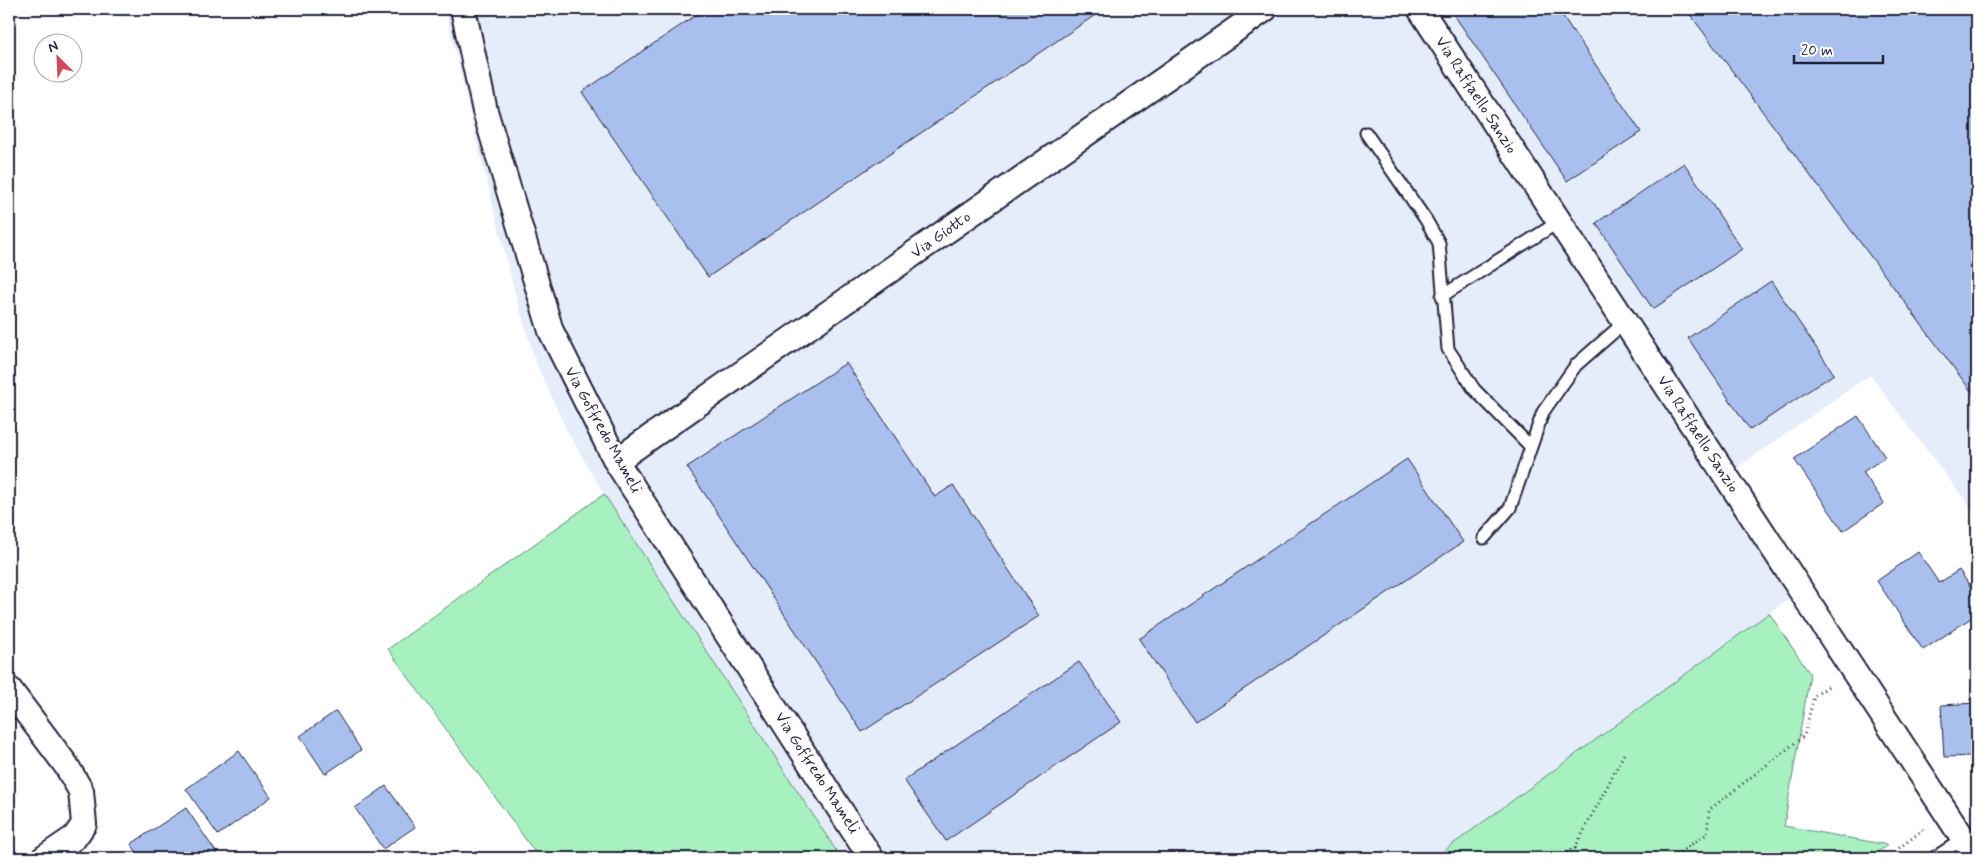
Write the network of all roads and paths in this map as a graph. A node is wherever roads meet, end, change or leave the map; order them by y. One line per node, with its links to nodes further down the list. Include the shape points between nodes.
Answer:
1 (463, 9): 9 (street, Via Goffredo Mameli, via 485,111 550,331)
2 (1265, 9): 9 (street, Via Giotto)
3 (1420, 9): 5 (street, Via Raffaello Sanzio)
4 (1366, 133): 6 (lane, via 1439,244)
5 (1560, 221): 6 (lane); 7 (street, Via Raffaello Sanzio)
6 (1442, 296): 8 (lane, via 1448,348 1474,389)
7 (1625, 322): 8 (lane, via 1576,365 1543,412); 15 (street, Via Raffaello Sanzio)
8 (1530, 446): 10 (lane, via 1510,508)
9 (616, 461): 19 (street, Via Goffredo Mameli)
10 (1484, 538)
11 (9, 689): 18 (street, via 66,765 81,791 84,824 75,837)
12 (1834, 694): 22 (path, via 1829,686 1814,696 1804,736 1709,810 1707,834)
13 (1624, 754): 16 (path)
14 (1918, 822): 17 (path, via 1923,830)
15 (1963, 838): 23 (lane); 24 (street, Via Raffaello Sanzio)
16 (1575, 848): 20 (path); 21 (path)
17 (1900, 848)
18 (44, 858)
19 (871, 858)
20 (1552, 858)
21 (1581, 858)
22 (1671, 858)
23 (1934, 858)
24 (1976, 858)

